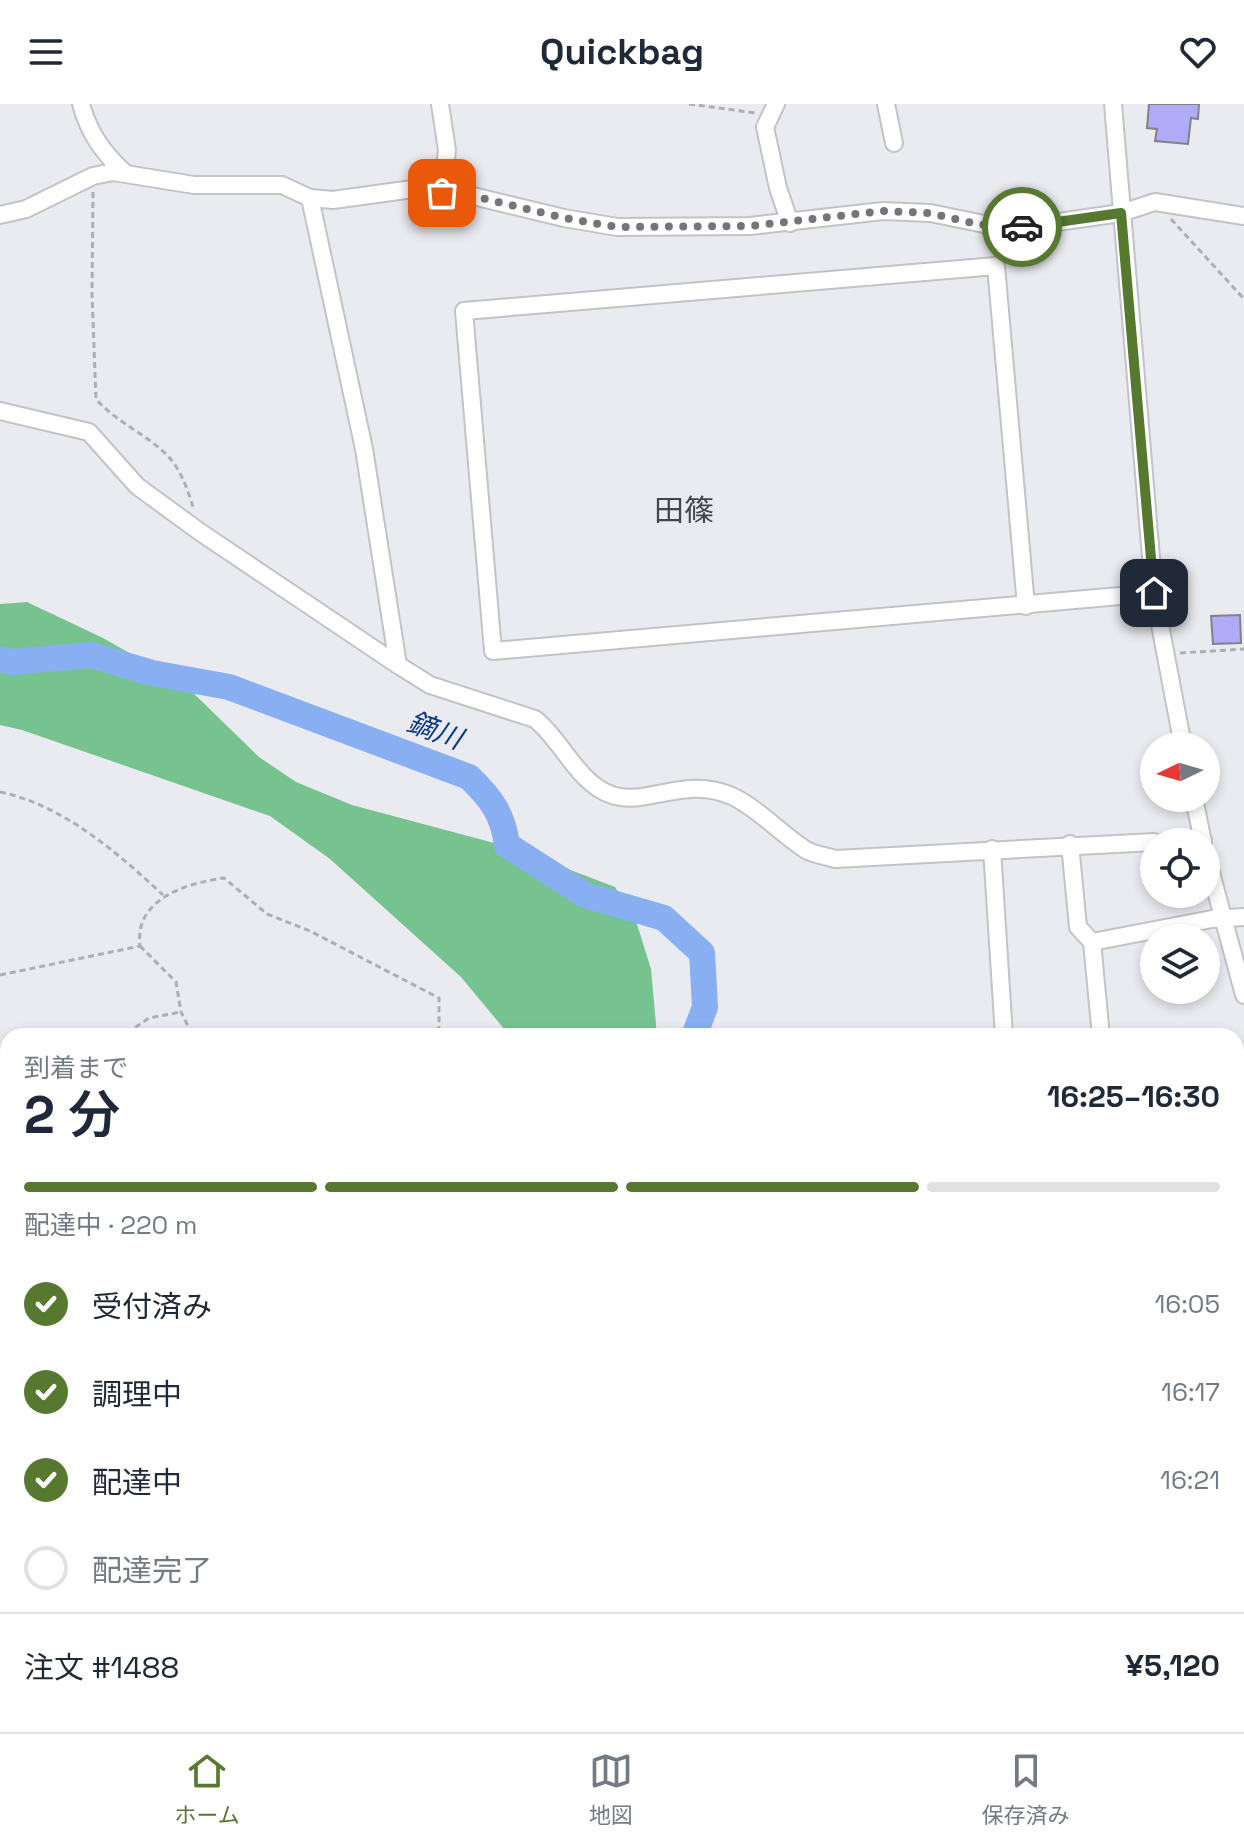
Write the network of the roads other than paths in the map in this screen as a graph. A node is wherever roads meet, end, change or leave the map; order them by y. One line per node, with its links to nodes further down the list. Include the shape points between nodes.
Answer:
1 (81, 104): 7 (street, via 102,152)
2 (440, 104): 8 (street, via 447,150)
3 (886, 104): 6 (street)
4 (1113, 104): 10 (street)
5 (774, 109): 13 (street, via 765,127)
6 (894, 143)
7 (125, 173): 9 (street, via 194,185 282,185); 11 (street, via 93,176 26,209)
8 (442, 193): 9 (street, via 413,189); 13 (street, via 617,227)
9 (310, 198): 17 (street, via 364,449)
10 (1121, 213): 12 (street, via 1155,202); 13 (street, via 1009,229 899,212); 15 (street)
11 (0, 215)
12 (1244, 216)
13 (790, 223)
14 (0, 411): 17 (street, via 89,432 137,486)
15 (1154, 593): 16 (street); 18 (street)
16 (1026, 606): 16 (street, via 493,651 464,311 996,266)
17 (398, 665): 21 (street, via 430,685 535,719 595,786 611,795 626,798 707,787 735,798 809,851 835,859)
18 (1180, 732)
19 (1140, 842): 20 (street)
20 (1070, 844): 21 (street); 25 (street, via 1078,927)
21 (992, 849): 27 (street)
22 (1220, 906): 23 (street)
23 (1223, 917): 24 (street); 25 (street); 26 (street)
24 (1244, 917)
25 (1092, 942): 28 (street)
26 (1244, 995)
27 (1003, 1028)
28 (1100, 1028)

